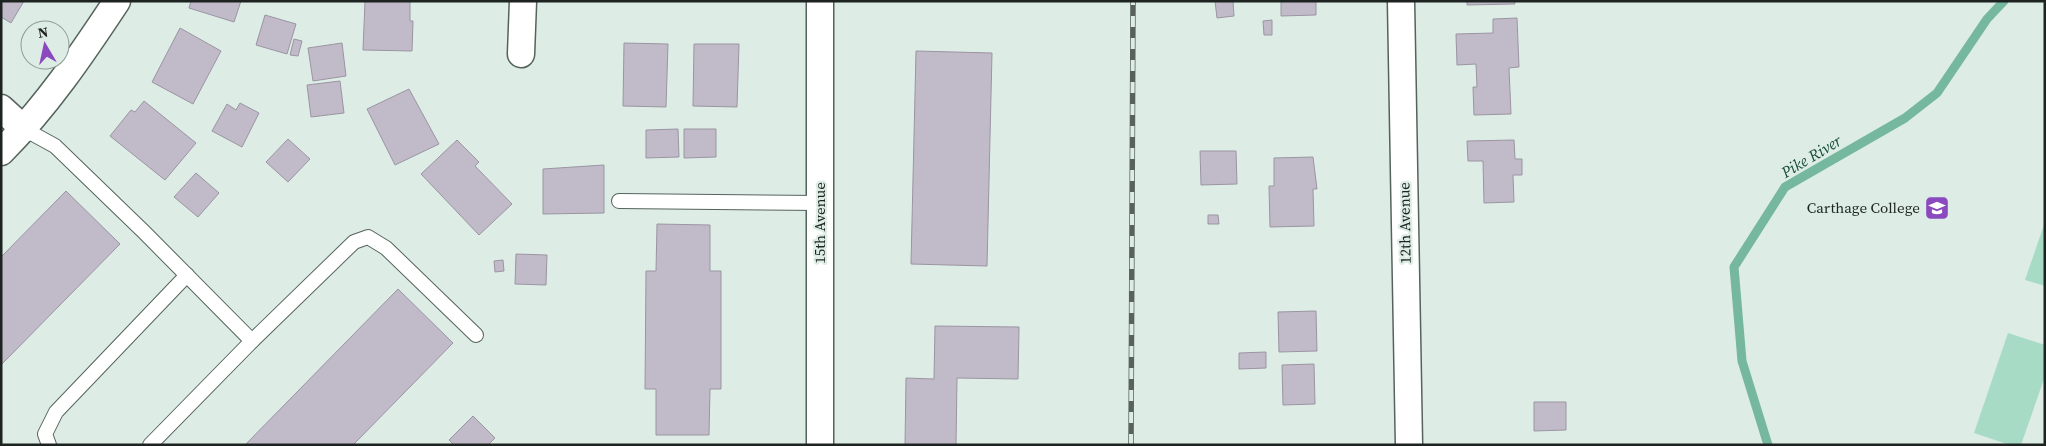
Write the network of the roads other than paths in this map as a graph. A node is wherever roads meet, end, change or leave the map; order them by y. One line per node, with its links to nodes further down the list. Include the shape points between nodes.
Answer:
1 (117, 1): 7 (street)
2 (524, 1): 5 (street)
3 (820, 1): 10 (street, 15th Avenue)
4 (1401, 1): 17 (street, 12th Avenue)
5 (521, 54)
6 (1, 108): 7 (street)
7 (24, 129): 8 (street); 11 (lane, via 55,146)
8 (1, 152)
9 (619, 201): 10 (lane)
10 (820, 203): 16 (street, 15th Avenue)
11 (187, 274): 13 (lane); 14 (lane, via 56,412 46,434)
12 (476, 335): 13 (lane, via 386,248 368,238 354,242)
13 (252, 341): 15 (lane)
14 (49, 445)
15 (150, 445)
16 (820, 445)
17 (1409, 445)

